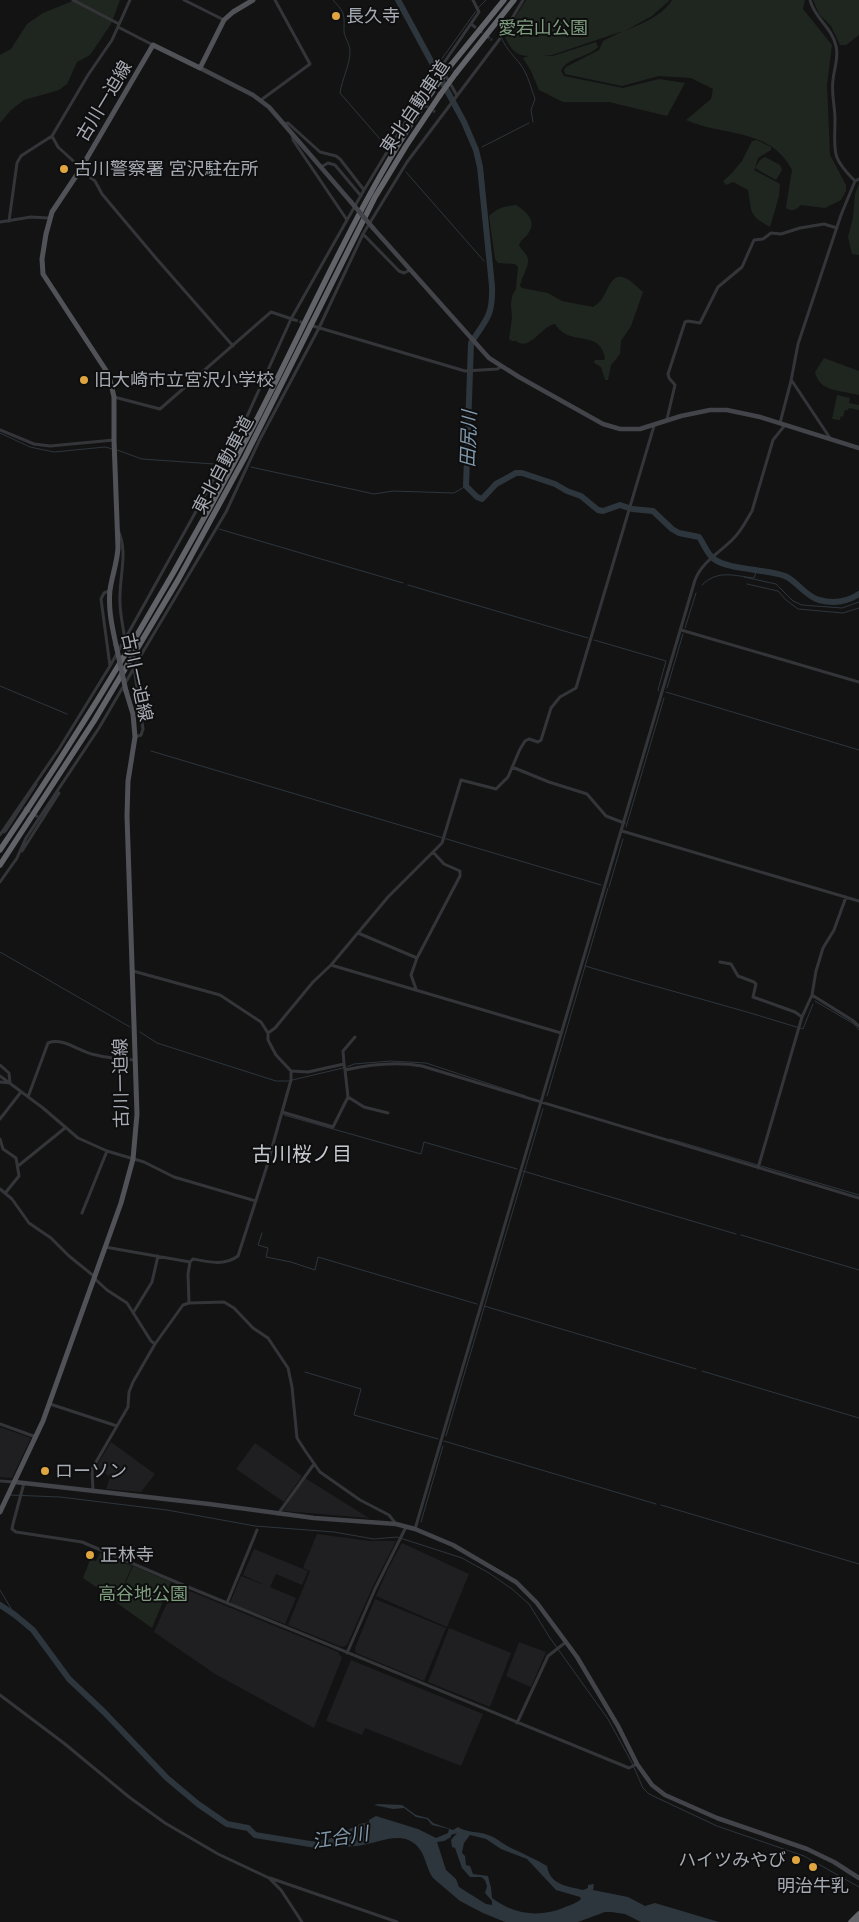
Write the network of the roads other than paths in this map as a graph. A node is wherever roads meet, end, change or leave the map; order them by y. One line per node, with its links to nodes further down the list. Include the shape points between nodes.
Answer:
1 (73, 0): 13 (street)
2 (130, 0): 13 (street)
3 (184, 0): 11 (street)
4 (253, 0): 11 (main road)
5 (275, 0): 21 (street, via 310,64)
6 (473, 0): 12 (street, via 479,12)
7 (504, 0): 67 (highway, 東北自動車道, bridge, via 451,65 399,140 369,193 259,415 138,633)
8 (514, 0): 70 (highway, 東北自動車道, bridge, via 440,95 375,197 245,457 178,580 98,714)
9 (523, 0): 16 (street)
10 (810, 0): 29 (street, via 814,12 830,30 837,48 832,87 834,148 840,165)
11 (224, 20): 18 (main road)
12 (471, 24): 14 (street); 20 (street, via 441,67)
13 (119, 25): 17 (street); 26 (street)
14 (475, 27)
15 (492, 40): 16 (street)
16 (496, 43): 20 (street)
17 (154, 45): 18 (main road); 28 (main road, 古川一迫線)
18 (200, 68): 21 (street)
19 (433, 79): 30 (street)
20 (456, 95): 23 (street)
21 (261, 100): 24 (street)
22 (435, 112): 23 (street)
23 (441, 116): 37 (street, via 401,170)
24 (285, 124): 25 (street); 30 (street, via 288,122 320,152 340,158)
25 (292, 132): 27 (street); 33 (street, via 293,140)
26 (52, 136): 28 (street, via 58,147); 34 (street, via 21,156)
27 (321, 167): 31 (street, via 328,163 335,166); 38 (street, bridge)
28 (80, 169): 32 (main road, 古川一迫線); 42 (street, via 95,181 138,238)
29 (857, 180): 36 (street)
30 (364, 190): 31 (street)
31 (361, 196): 33 (street)
32 (49, 218): 34 (street); 45 (main road, 古川一迫線, via 42,259 43,274 109,375)
33 (347, 220): 39 (street)
34 (9, 221): 35 (street)
35 (0, 222)
36 (837, 228): 44 (street, via 798,344); 46 (street, via 824,224 786,234 771,233 763,239 754,240 742,267 718,287 700,323 685,322 668,374 675,385)
37 (363, 234): 38 (street, via 398,272); 41 (street)
38 (410, 270): 43 (street, via 474,343)
39 (293, 320): 42 (street, via 272,312); 56 (street, via 238,434)
40 (313, 326): 41 (street)
41 (319, 328): 43 (street, via 470,372); 58 (street, via 259,441 226,512)
42 (233, 346): 45 (street, via 160,409)
43 (501, 367): 48 (street, via 611,427 629,430)
44 (791, 381): 47 (street); 50 (street)
45 (114, 397): 51 (main road, 古川一迫線)
46 (667, 420): 47 (street, via 710,410 727,410); 48 (street)
47 (783, 423): 50 (street); 55 (street, via 773,440 752,511 732,541 697,573)
48 (654, 426): 61 (street, via 577,684 551,708 541,740 525,741)
49 (0, 430): 51 (street, via 34,444)
50 (830, 439): 52 (street)
51 (114, 446): 53 (main road, 古川一迫線)
52 (859, 448)
53 (118, 529): 54 (main road, 古川一迫線, via 118,558); 56 (street, via 124,552 120,598)
54 (110, 591): 57 (street, via 104,593 101,600); 60 (main road, 古川一迫線, bridge, via 109,612 133,714)
55 (681, 630): 59 (street); 64 (street)
56 (125, 640): 57 (street)
57 (110, 666): 62 (street)
58 (134, 667): 60 (street, via 143,729 141,735); 63 (street)
59 (859, 682)
60 (135, 736): 78 (main road, 古川一迫線, via 127,792)
61 (512, 767): 64 (street, via 587,794 606,816); 68 (street, via 507,779 496,789 461,780 444,839)
62 (38, 779): 66 (street); 66 (street, via 23,808)
63 (61, 788): 69 (street); 69 (street, via 39,817)
64 (624, 823): 65 (street)
65 (622, 830): 72 (street); 84 (street)
66 (0, 834)
67 (0, 850)
68 (433, 852): 74 (street); 75 (street, via 444,864 460,871 460,876)
69 (16, 860): 71 (street)
70 (0, 865)
71 (0, 882)
72 (846, 897): 73 (street); 80 (street, via 834,930 823,948)
73 (859, 901)
74 (358, 933): 75 (street); 77 (street)
75 (417, 958): 79 (street, via 411,975)
76 (720, 962): 81 (street, via 731,964 738,976 756,984 753,997)
77 (332, 965): 79 (street); 83 (street)
78 (133, 972): 83 (street, via 220,995 261,1022); 86 (main road, 古川一迫線)
79 (416, 990): 84 (street)
80 (812, 995): 81 (street); 82 (street)
81 (802, 1017): 105 (street)
82 (859, 1026)
83 (268, 1033): 89 (street, via 276,1055)
84 (561, 1033): 96 (street)
85 (355, 1037): 88 (street, via 343,1051)
86 (135, 1060): 95 (street, via 96,1056 61,1041 48,1042); 103 (main road, 古川一迫線, via 137,1114)
87 (0, 1065): 92 (street, via 8,1073)
88 (345, 1067): 89 (street, via 308,1072); 94 (street); 96 (street, via 414,1064)
89 (291, 1070): 97 (street)
90 (0, 1076): 92 (street)
91 (0, 1082): 92 (street)
92 (10, 1083): 93 (street)
93 (21, 1092): 95 (street); 99 (street)
94 (348, 1096): 97 (street, via 333,1127); 98 (street, via 364,1107)
95 (28, 1097): 100 (street)
96 (540, 1103): 105 (street); 131 (street)
97 (282, 1112): 109 (street)
98 (388, 1113)
99 (0, 1119)
100 (65, 1128): 102 (street, via 78,1138); 104 (street)
101 (0, 1139): 104 (street, via 3,1149 14,1154)
102 (107, 1151): 103 (street); 110 (street)
103 (133, 1159): 109 (street, via 174,1177); 111 (main road, 古川一迫線)
104 (18, 1166): 107 (street, via 19,1176)
105 (759, 1167): 108 (street)
106 (0, 1189): 107 (street)
107 (6, 1192): 114 (street, via 29,1223)
108 (859, 1198)
109 (256, 1201): 113 (street, via 238,1256 218,1263 193,1259)
110 (82, 1213)
111 (106, 1247): 112 (street); 114 (main road, 古川一迫線)
112 (158, 1256): 113 (street); 116 (street, via 152,1282)
113 (190, 1262): 115 (street)
114 (95, 1277): 116 (street, via 107,1290 127,1303); 118 (main road, 古川一迫線)
115 (189, 1303): 117 (street, via 181,1306); 122 (street, via 217,1301 230,1305 272,1342 285,1361 290,1376 297,1438)
116 (133, 1314): 117 (street)
117 (155, 1344): 120 (street, via 133,1382 130,1404)
118 (50, 1404): 120 (street); 121 (main road, 古川一迫線)
119 (0, 1424): 121 (street)
120 (117, 1426): 126 (street, via 92,1469)
121 (36, 1437): 124 (main road, 古川一迫線)
122 (314, 1464): 128 (street); 129 (street, via 320,1472 360,1500 389,1515)
123 (0, 1481): 124 (street)
124 (16, 1482): 125 (street); 127 (main road, 古川一迫線)
125 (24, 1483): 126 (street); 133 (street, via 12,1529 16,1532 82,1542)
126 (94, 1492): 128 (street)
127 (0, 1512)
128 (278, 1514): 129 (street)
129 (396, 1524): 130 (street)
130 (406, 1527): 131 (street); 135 (street)
131 (415, 1529): 134 (street, via 453,1546 516,1582 537,1603)
132 (257, 1530): 133 (street)
133 (227, 1603): 135 (street)
134 (566, 1642): 137 (street, via 543,1664); 138 (street)
135 (347, 1653): 137 (street)
136 (0, 1695): 139 (street, via 165,1823 218,1854)
137 (517, 1723): 138 (street, via 629,1768)
138 (638, 1764): 140 (street, via 652,1785 665,1795 725,1821 797,1844)
139 (269, 1878): 142 (street); 143 (street)
140 (859, 1878)
141 (859, 1914): 144 (highway)
142 (302, 1922)
143 (397, 1922)
144 (851, 1922)

